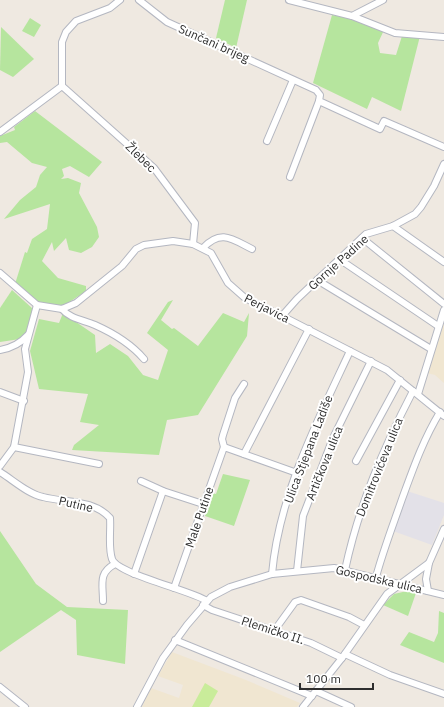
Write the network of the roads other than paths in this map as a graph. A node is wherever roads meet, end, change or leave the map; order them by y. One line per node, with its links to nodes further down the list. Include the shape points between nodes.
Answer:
1 (120, 0): 8 (street, via 110,8 76,21 66,32 62,42)
2 (139, 0): 7 (street, Sunčani brijeg, via 167,22)
3 (289, 0): 5 (street)
4 (383, 0): 5 (street)
5 (352, 16): 6 (street, via 395,33)
6 (444, 37)
7 (293, 80): 9 (street, Sunčani brijeg, via 318,91); 11 (street)
8 (62, 86): 10 (street); 17 (street, Žlebec, via 162,178 195,223)
9 (319, 101): 12 (street, via 380,128 384,121); 14 (street)
10 (0, 132)
11 (267, 142)
12 (444, 147)
13 (444, 164): 15 (street, Gornje Padine, via 421,207 415,214)
14 (290, 177)
15 (393, 226): 16 (street, Gornje Padine, via 366,234); 21 (street)
16 (362, 238): 20 (street, Gornje Padine); 24 (street)
17 (193, 244): 18 (street, Perjavica); 26 (street, Perjavica, via 174,241 144,245 136,249 122,266 76,303)
18 (203, 248): 19 (street, via 213,238 225,236); 28 (street, Perjavica, via 215,257 228,283 241,296)
19 (252, 249)
20 (339, 259): 23 (street, Gornje Padine); 29 (street)
21 (444, 262)
22 (0, 273): 25 (street)
23 (317, 280): 28 (street, Gornje Padine); 32 (street)
24 (444, 304)
25 (37, 306): 26 (street); 31 (street)
26 (62, 309): 35 (street, via 70,316 117,337)
27 (444, 310): 29 (street, Domitrovićeva ulica)
28 (282, 316): 30 (street, Perjavica)
29 (438, 326): 32 (street, Domitrovićeva ulica)
30 (309, 330): 34 (street, Perjavica); 45 (street)
31 (29, 333): 33 (street, via 22,342 10,349); 41 (street, via 25,349 28,372)
32 (431, 349): 40 (street, Domitrovićeva ulica)
33 (0, 350)
34 (350, 351): 36 (street, Perjavica); 50 (street, Ulica Stjepana Ladiše)
35 (144, 359)
36 (371, 362): 37 (street, Perjavica); 58 (street, Artičkova ulica, via 333,438 303,516)
37 (400, 380): 40 (street, Perjavica); 46 (street)
38 (244, 384): 44 (street, Male Putine, via 235,398 223,435)
39 (0, 392): 41 (street)
40 (415, 393): 42 (street, Perjavica); 57 (street, Domitrovićeva ulica, via 401,413 364,499)
41 (24, 401): 43 (street)
42 (442, 414): 61 (street, via 426,436 418,454)
43 (14, 447): 47 (street); 48 (street)
44 (224, 447): 45 (street); 53 (street, Male Putine)
45 (244, 454): 50 (street)
46 (356, 461)
47 (99, 464)
48 (0, 466)
49 (0, 472): 55 (street, Putine, via 42,497 78,502 104,512 110,518 110,550)
50 (297, 473): 60 (street, Ulica Stjepana Ladiše, via 279,533)
51 (141, 481): 52 (street)
52 (162, 491): 53 (street); 59 (street)
53 (203, 504): 63 (street, Male Putine)
54 (443, 532): 56 (street)
55 (115, 564): 59 (street); 66 (street, via 107,568 103,574)
56 (429, 564): 62 (street); 64 (street, via 426,579)
57 (345, 570): 58 (street, Gospodska ulica, via 334,568); 61 (street, Gospodska ulica)
58 (297, 571): 60 (street, Gospodska ulica)
59 (134, 574): 63 (street)
60 (272, 574): 67 (street, Gospodska ulica, via 230,587)
61 (376, 577): 62 (street, Gospodska ulica)
62 (400, 585): 64 (street, Gospodska ulica); 68 (street, via 384,597)
63 (174, 588): 67 (street, via 198,595)
64 (428, 591): 65 (street, Gospodska ulica)
65 (444, 595)
66 (103, 601)
67 (205, 603): 69 (street, Plemičko II., via 212,610); 70 (street, Gospodska ulica)
68 (364, 625): 69 (street, via 301,600 295,602); 71 (street)
69 (274, 631): 71 (street, Plemičko II.)
70 (175, 640): 75 (street); 77 (street, Gospodska ulica)
71 (343, 656): 73 (street); 74 (street, Plemičko II.)
72 (0, 687): 76 (street)
73 (316, 691): 75 (street); 79 (street)
74 (444, 694)
75 (312, 696): 78 (street)
76 (25, 707)
77 (137, 707)
78 (303, 707)
79 (351, 707)

